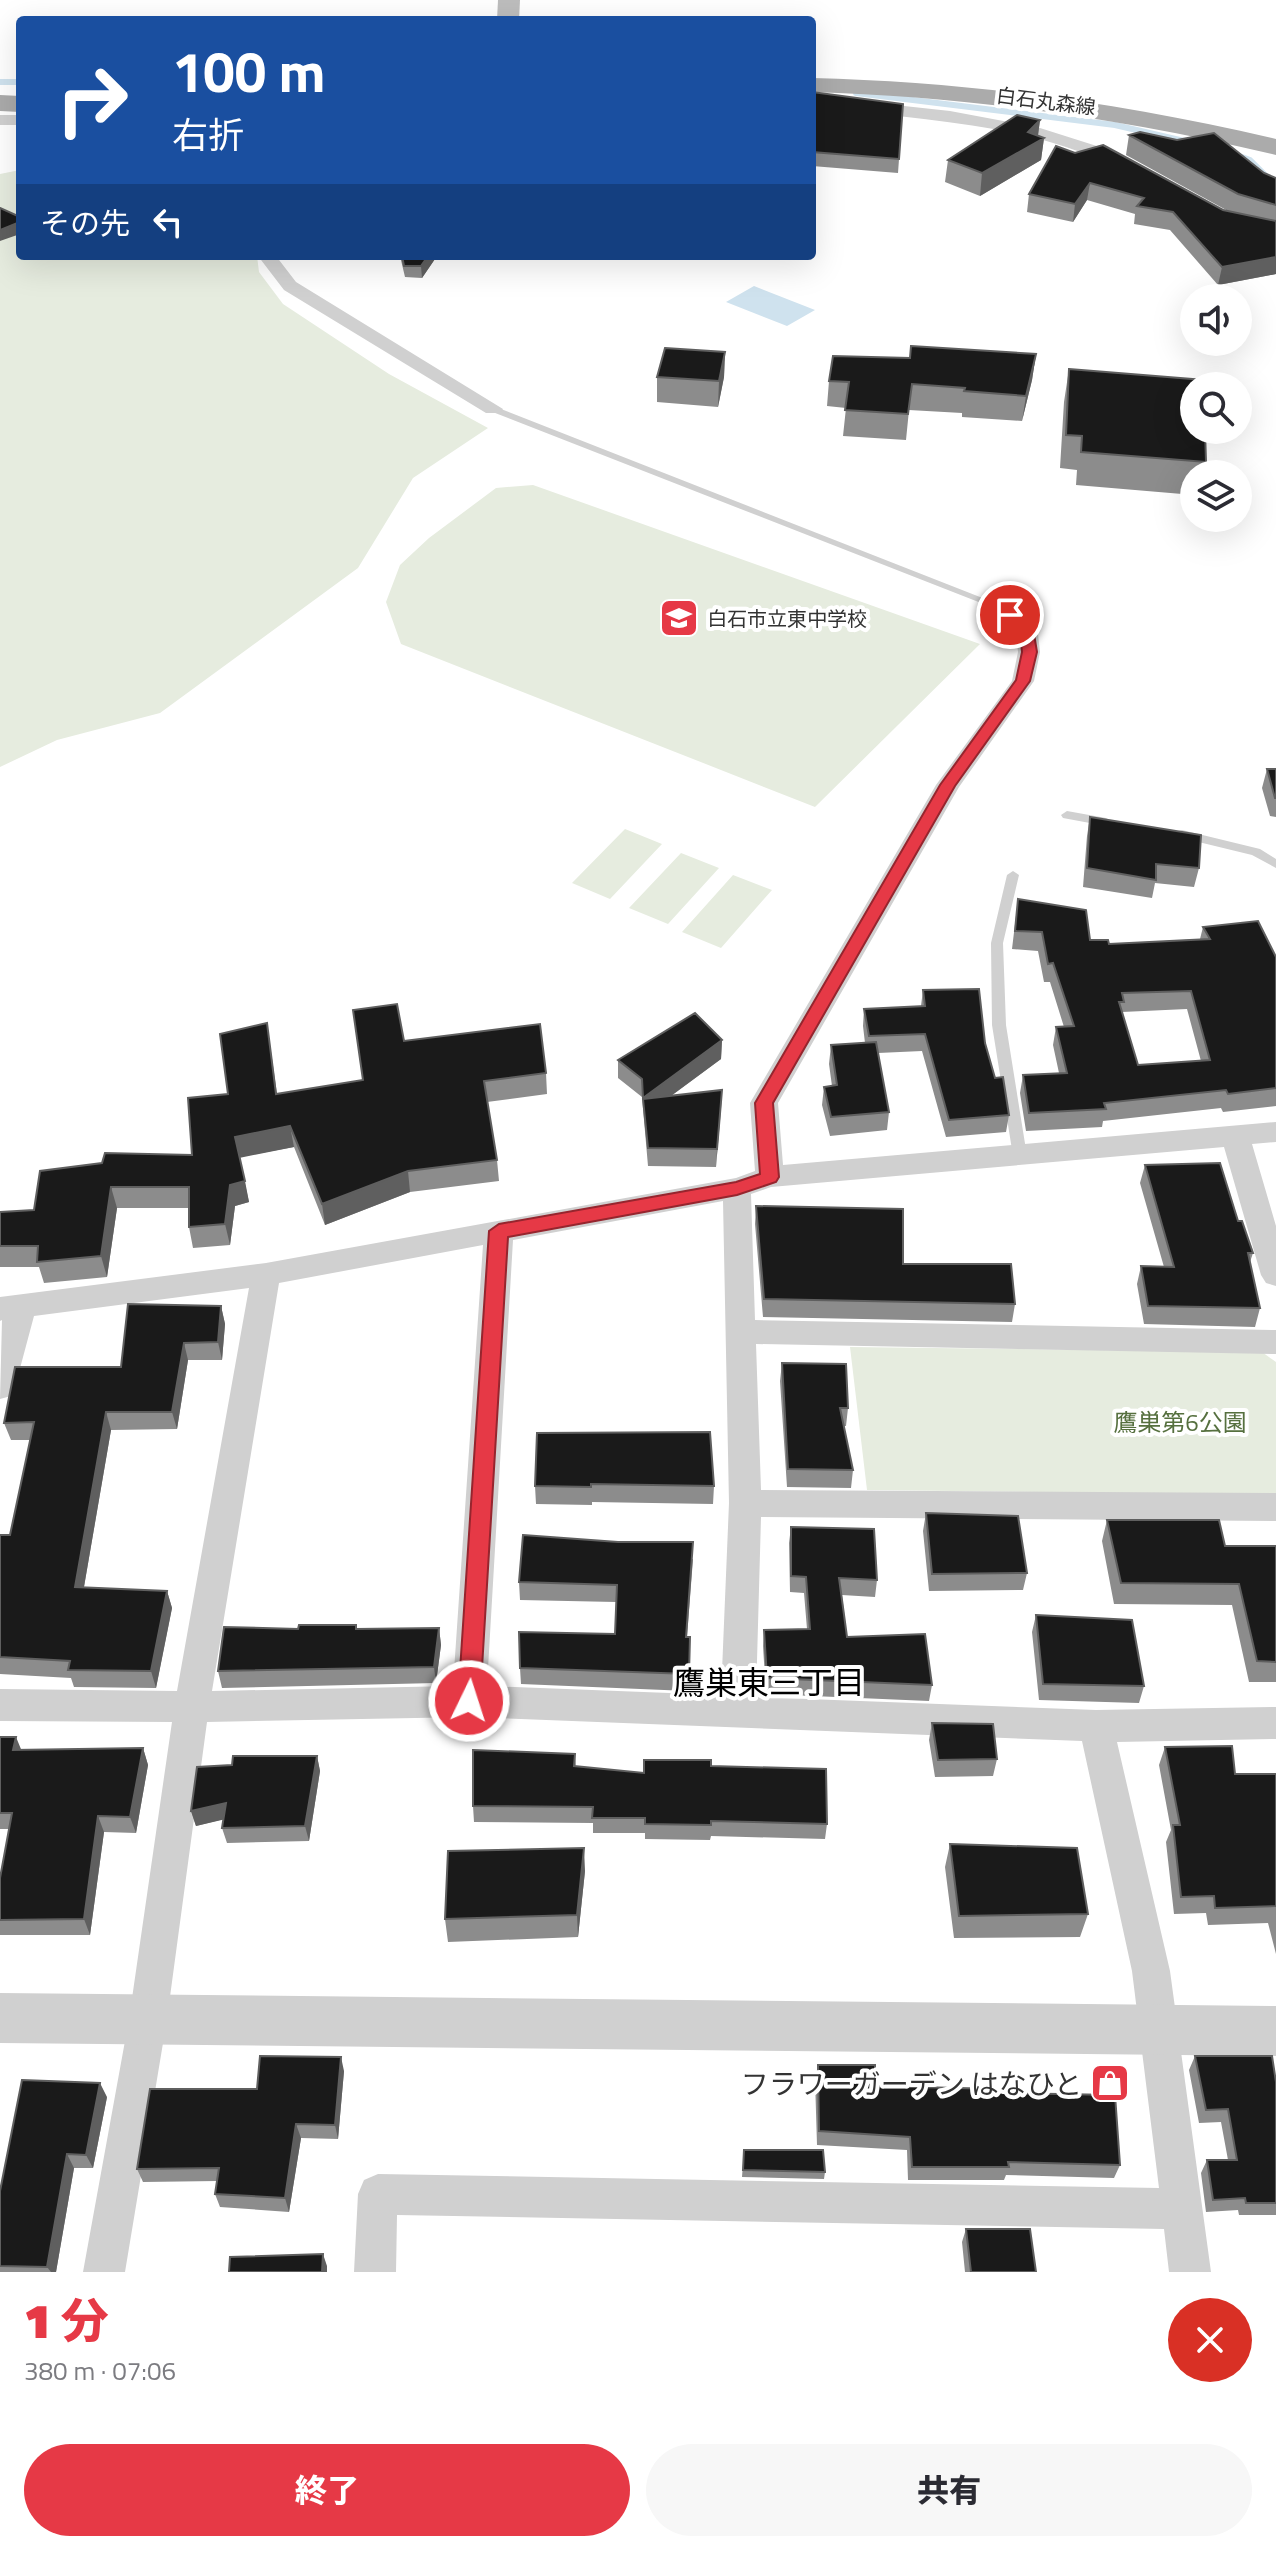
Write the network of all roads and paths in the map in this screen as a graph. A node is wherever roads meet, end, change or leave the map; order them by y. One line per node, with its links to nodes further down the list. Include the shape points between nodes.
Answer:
1 (816, 85): 3 (main road, 白石丸森線, via 944,89 1052,100)
2 (816, 97): 4 (street, via 1044,135 1103,153)
3 (1276, 147)
4 (1145, 175)
5 (270, 260): 6 (street, via 290,286)
6 (493, 409): 7 (lane)
7 (1003, 608): 16 (street, via 1027,634 1023,681 948,785 764,1103)
8 (1067, 815): 9 (lane)
9 (1126, 825)
10 (1170, 832): 11 (lane, via 1256,852)
11 (1276, 864)
12 (1013, 875): 15 (lane, via 997,943 999,1025)
13 (1276, 1132): 14 (street)
14 (1235, 1136): 15 (street); 20 (street)
15 (1020, 1156): 16 (street)
16 (770, 1177): 17 (street)
17 (737, 1188): 18 (street); 22 (street)
18 (499, 1231): 19 (street); 27 (street)
19 (266, 1274): 21 (street); 29 (street)
20 (1276, 1275)
21 (10, 1308): 24 (street)
22 (740, 1332): 23 (street); 25 (street)
23 (1276, 1342)
24 (0, 1387)
25 (745, 1503): 26 (street); 30 (street)
26 (1276, 1507)
27 (469, 1701): 29 (street); 30 (street)
28 (0, 1705): 29 (street)
29 (192, 1707): 34 (street)
30 (738, 1712): 32 (street)
31 (1276, 1723): 32 (street)
32 (1096, 1726): 35 (street)
33 (0, 2018): 34 (street)
34 (148, 2019): 35 (street); 38 (street)
35 (1159, 2029): 36 (street); 37 (street)
36 (1276, 2031)
37 (1181, 2209): 39 (street, via 378,2194); 40 (street)
38 (104, 2272)
39 (375, 2272)
40 (1190, 2272)

